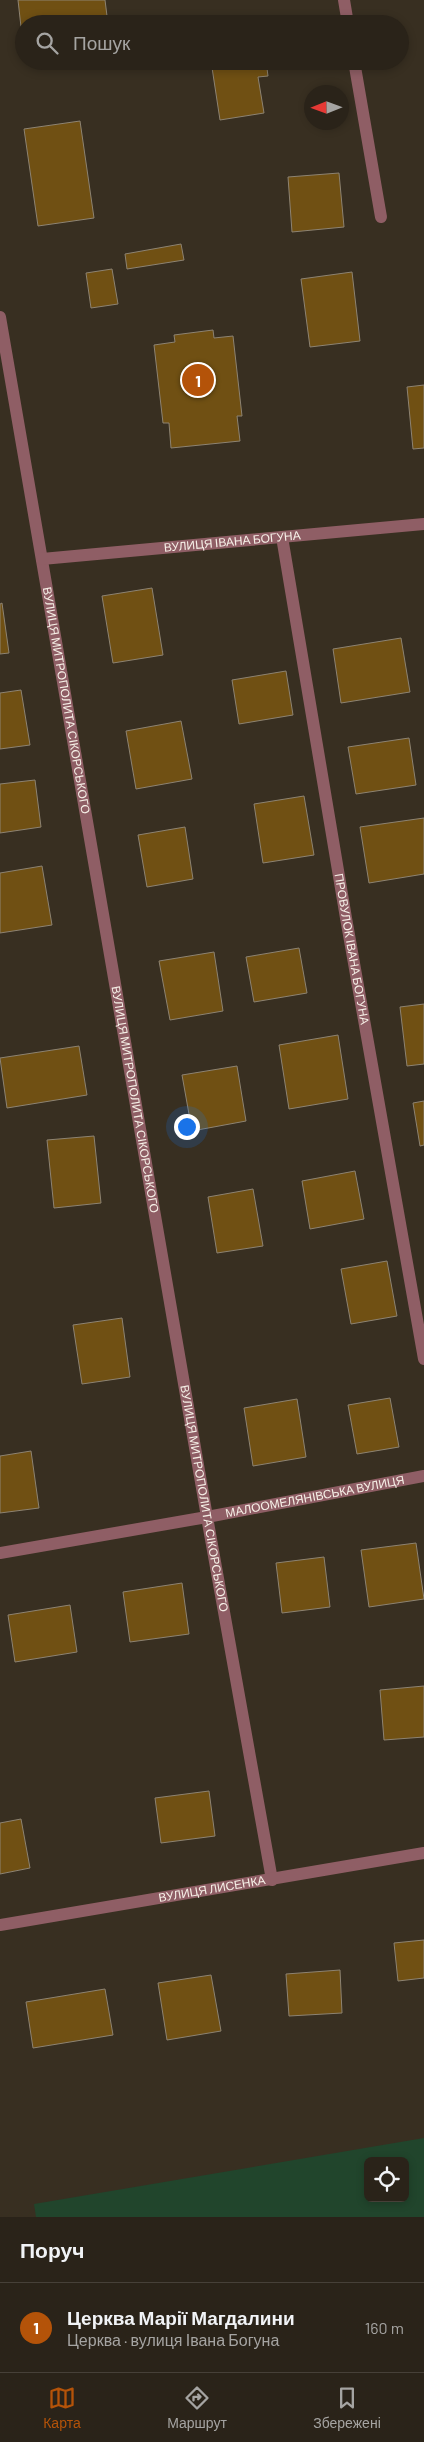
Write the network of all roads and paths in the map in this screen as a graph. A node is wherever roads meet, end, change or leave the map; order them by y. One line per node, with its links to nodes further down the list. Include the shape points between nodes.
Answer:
1 (344, 0): 2 (street)
2 (346, 15)
3 (356, 70): 4 (street)
4 (381, 217)
5 (0, 321): 8 (street, ВУЛИЦЯ МИТРОПОЛИТА СІКОРСЬКОГО)
6 (424, 524): 7 (street, ВУЛИЦЯ ІВАНА БОГУНА)
7 (282, 537): 8 (street, ВУЛИЦЯ ІВАНА БОГУНА); 9 (street, ПРОВУЛОК ІВАНА БОГУНА)
8 (42, 559): 11 (street, ВУЛИЦЯ МИТРОПОЛИТА СІКОРСЬКОГО)
9 (424, 1359)
10 (424, 1476): 11 (street, МАЛООМЕЛЯНІВСЬКА ВУЛИЦЯ)
11 (206, 1517): 12 (street, МАЛООМЕЛЯНІВСЬКА ВУЛИЦЯ); 14 (street, ВУЛИЦЯ МИТРОПОЛИТА СІКОРСЬКОГО)
12 (0, 1553)
13 (424, 1853): 14 (street, ВУЛИЦЯ ЛИСЕНКА)
14 (272, 1880): 15 (street, ВУЛИЦЯ ЛИСЕНКА)
15 (0, 1925)

